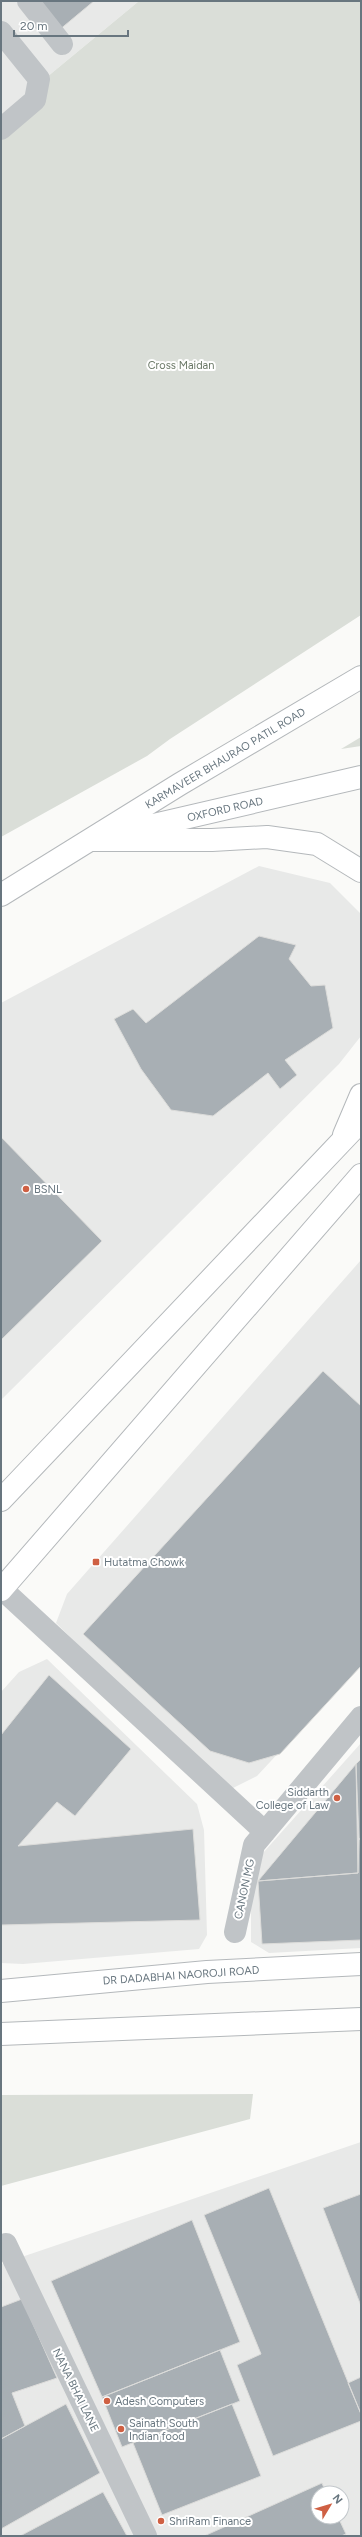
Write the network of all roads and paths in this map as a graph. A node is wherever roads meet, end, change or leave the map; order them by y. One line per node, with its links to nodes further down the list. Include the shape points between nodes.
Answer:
1 (28, 1): 3 (street)
2 (1, 32): 4 (street, via 39,79 35,100)
3 (62, 44)
4 (1, 129)
5 (361, 677): 7 (main road, KARMAVEER BHAURAO PATIL ROAD)
6 (361, 777): 7 (main road, OXFORD ROAD)
7 (90, 840): 8 (main road, via 212,840 267,837 317,844); 9 (main road, KARMAVEER BHAURAO PATIL ROAD)
8 (361, 871)
9 (1, 895)
10 (361, 1095): 12 (main road)
11 (361, 1121): 12 (main road)
12 (340, 1144): 14 (main road)
13 (361, 1175): 15 (main road)
14 (1, 1500)
15 (2, 1589): 17 (street)
16 (361, 1717): 17 (street)
17 (259, 1839): 18 (street, CANON MG)
18 (235, 1932)
19 (361, 1964): 20 (main road, DR DADABHAI NAOROJI ROAD, via 207,1972)
20 (1, 1991)
21 (361, 2018): 22 (main road)
22 (1, 2034)
23 (6, 2244): 24 (street, NANA BHAI LANE)
24 (146, 2536)

